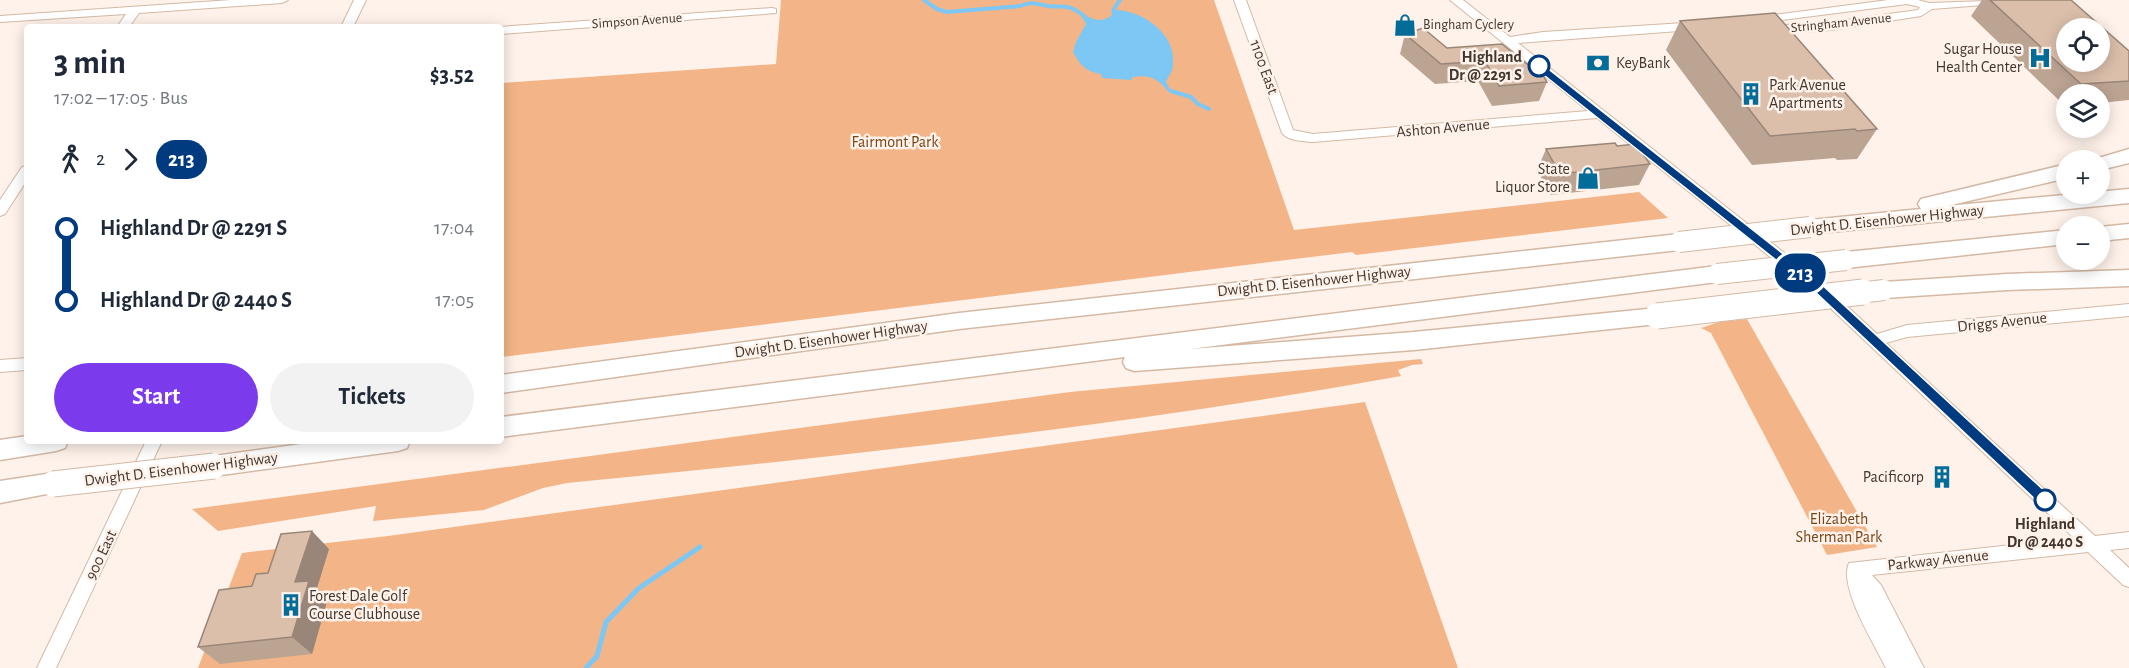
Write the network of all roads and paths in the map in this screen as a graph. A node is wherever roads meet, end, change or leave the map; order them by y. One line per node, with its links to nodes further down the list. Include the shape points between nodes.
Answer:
1 (282, 0): 6 (street)
2 (360, 0): 10 (street)
3 (1240, 0): 16 (street, 1100 East)
4 (1456, 0): 14 (street)
5 (2008, 0): 11 (street, Stringham Avenue, via 1929,6 1921,13 1833,26)
6 (135, 10): 8 (street); 9 (street)
7 (772, 11): 13 (street, Simpson Avenue)
8 (0, 19)
9 (125, 24)
10 (348, 24)
11 (1750, 25)
12 (1710, 27): 14 (street)
13 (504, 30)
14 (1508, 41): 15 (street)
15 (1599, 114): 16 (street, Ashton Avenue, via 1313,138); 29 (street, via 1815,285)
16 (1288, 133)
17 (2129, 156): 18 (highway)
18 (2110, 161)
19 (2056, 174): 23 (highway)
20 (24, 175): 22 (street)
21 (2129, 196): 23 (highway, Dwight D. Eisenhower Highway)
22 (0, 211)
23 (1845, 224): 32 (highway, Dwight D. Eisenhower Highway, bridge, via 959,321)
24 (2129, 231): 25 (highway)
25 (2110, 233)
26 (2056, 238): 33 (highway, bridge, via 1717,274)
27 (2129, 278): 33 (highway, bridge, via 1884,290 1414,341)
28 (2129, 310): 29 (street, Driggs Avenue, via 1907,331)
29 (1876, 340): 41 (street)
30 (24, 364): 31 (street)
31 (0, 366)
32 (504, 384)
33 (795, 388): 34 (highway)
34 (504, 427)
35 (31, 444): 38 (highway)
36 (153, 444): 44 (street, 900 East)
37 (376, 444): 39 (highway, Dwight D. Eisenhower Highway, bridge)
38 (0, 448)
39 (3, 492)
40 (2129, 540): 41 (street, Parkway Avenue)
41 (2092, 544): 42 (street, Parkway Avenue); 43 (street)
42 (1855, 569): 45 (street, via 1858,592); 46 (street, via 1875,591)
43 (2129, 579)
44 (46, 668)
45 (1896, 668)
46 (1915, 668)

